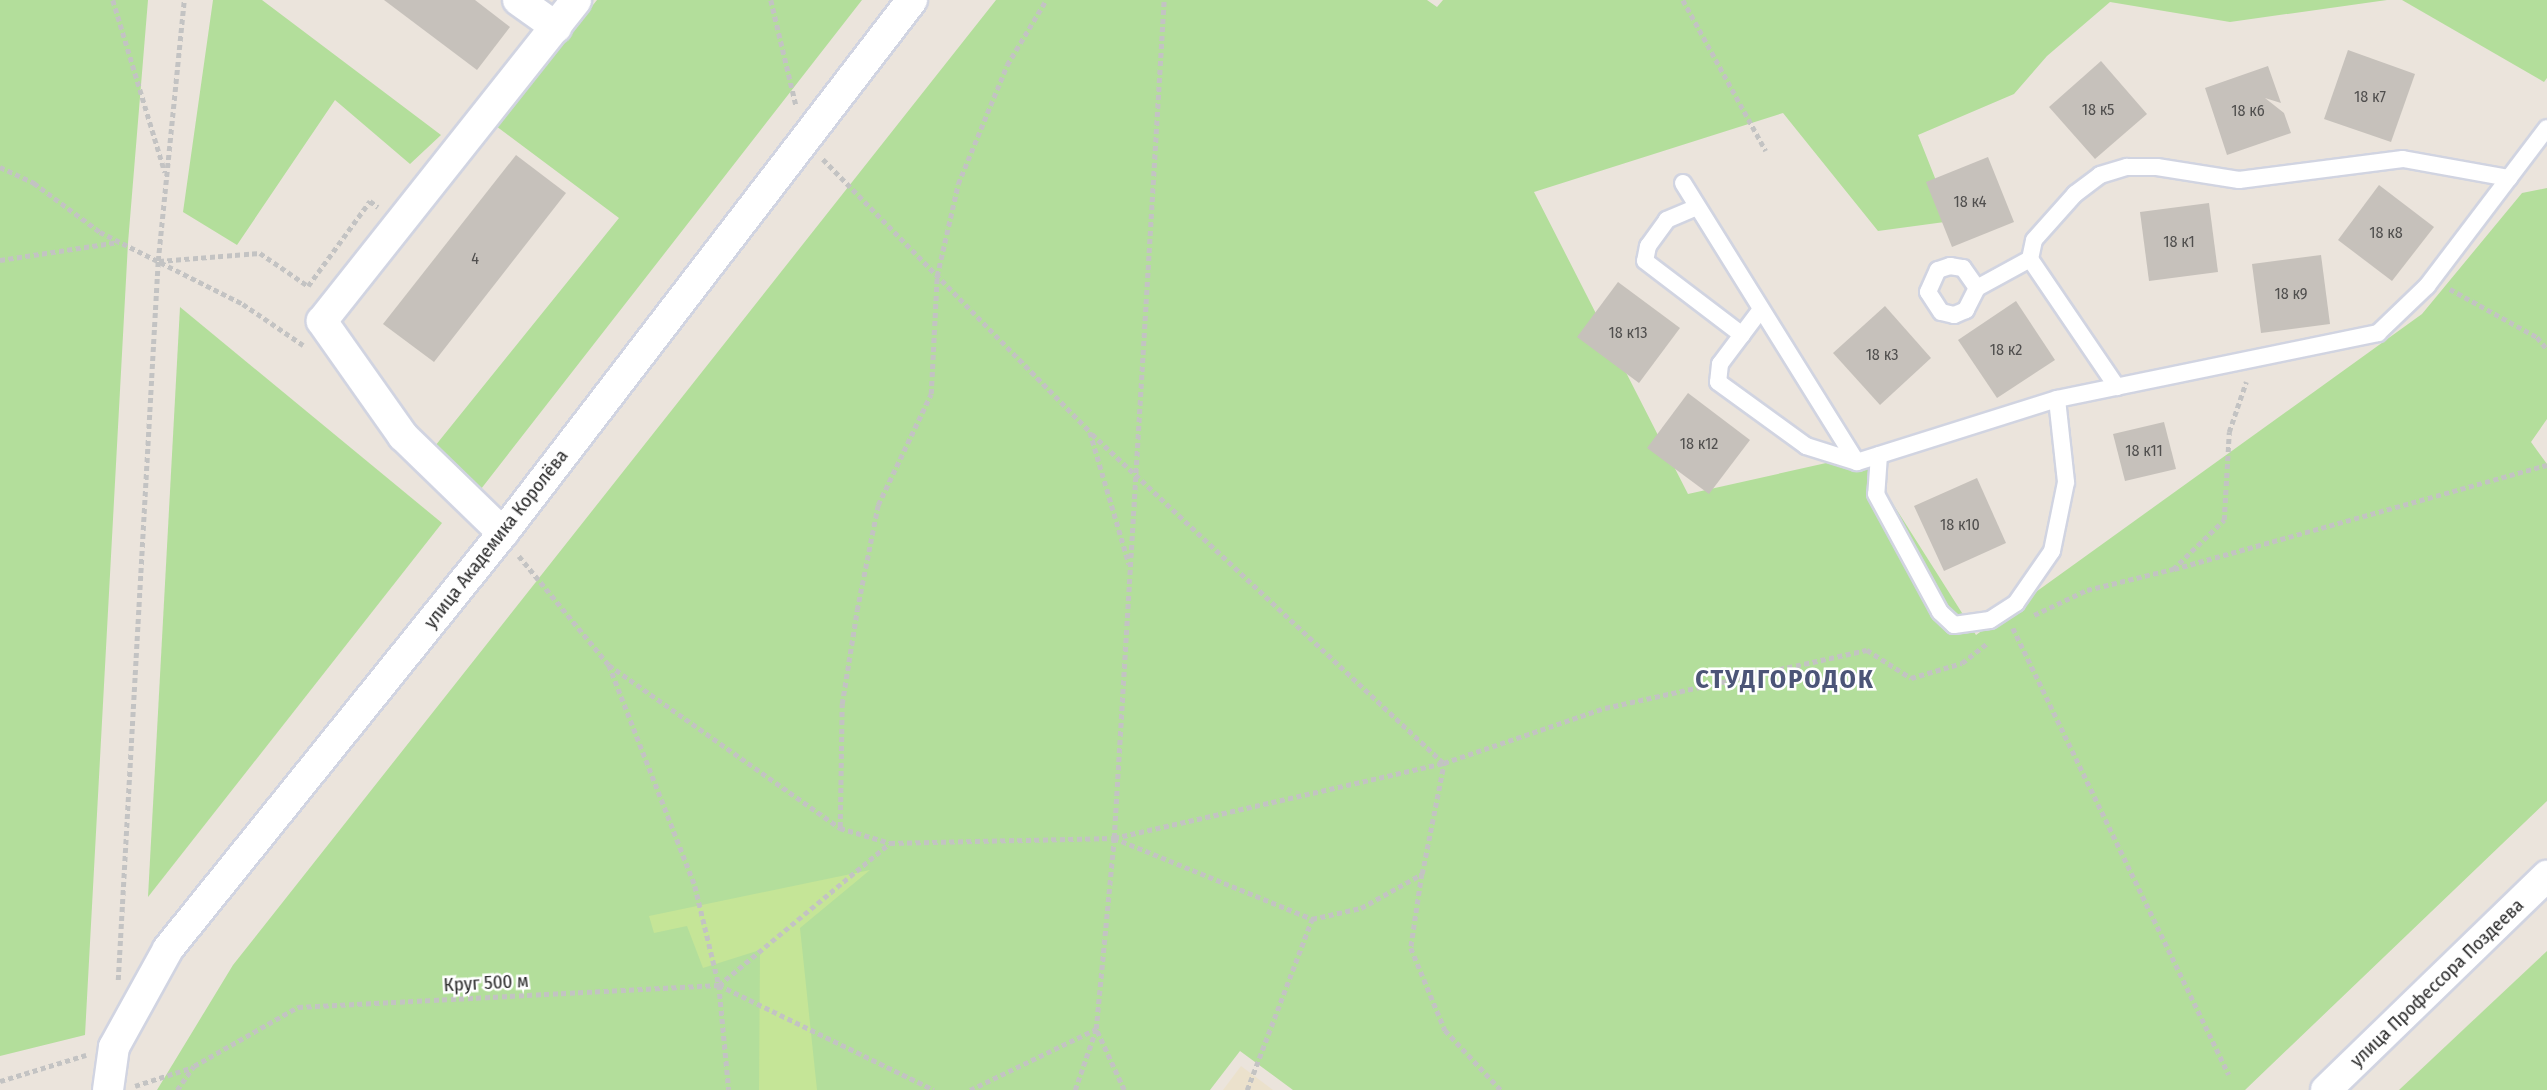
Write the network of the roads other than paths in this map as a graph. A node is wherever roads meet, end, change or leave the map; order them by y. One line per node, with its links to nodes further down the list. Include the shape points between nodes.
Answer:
1 (518, 0): 4 (street)
2 (576, 0): 4 (street)
3 (912, 0): 17 (street, улица Академика Королёва)
4 (556, 27): 17 (street, via 323,321 403,436)
5 (2547, 128): 6 (lane)
6 (2509, 178): 9 (lane, via 2403,159 2239,180 2127,167 2100,176 2075,194 2034,240); 13 (lane, via 2431,281 2378,333)
7 (1683, 183): 8 (lane)
8 (1697, 207): 11 (lane); 12 (lane, via 1667,220 1648,246 1645,261)
9 (2031, 259): 10 (lane); 13 (lane)
10 (1976, 288)
11 (1759, 312): 12 (lane); 16 (lane)
12 (1742, 335): 16 (lane, via 1720,364 1718,382 1806,446)
13 (2117, 387): 14 (lane)
14 (2057, 399): 15 (lane); 15 (lane, via 2066,482 2052,551 2017,603 1990,620 1954,625 1940,612 1876,494)
15 (1879, 455): 16 (lane)
16 (1857, 462)
17 (509, 541): 19 (street, улица Академика Королёва, via 168,949 114,1047)
18 (2547, 876): 20 (street, улица Профессора Поздеева)
19 (108, 1090)
20 (2326, 1090)

